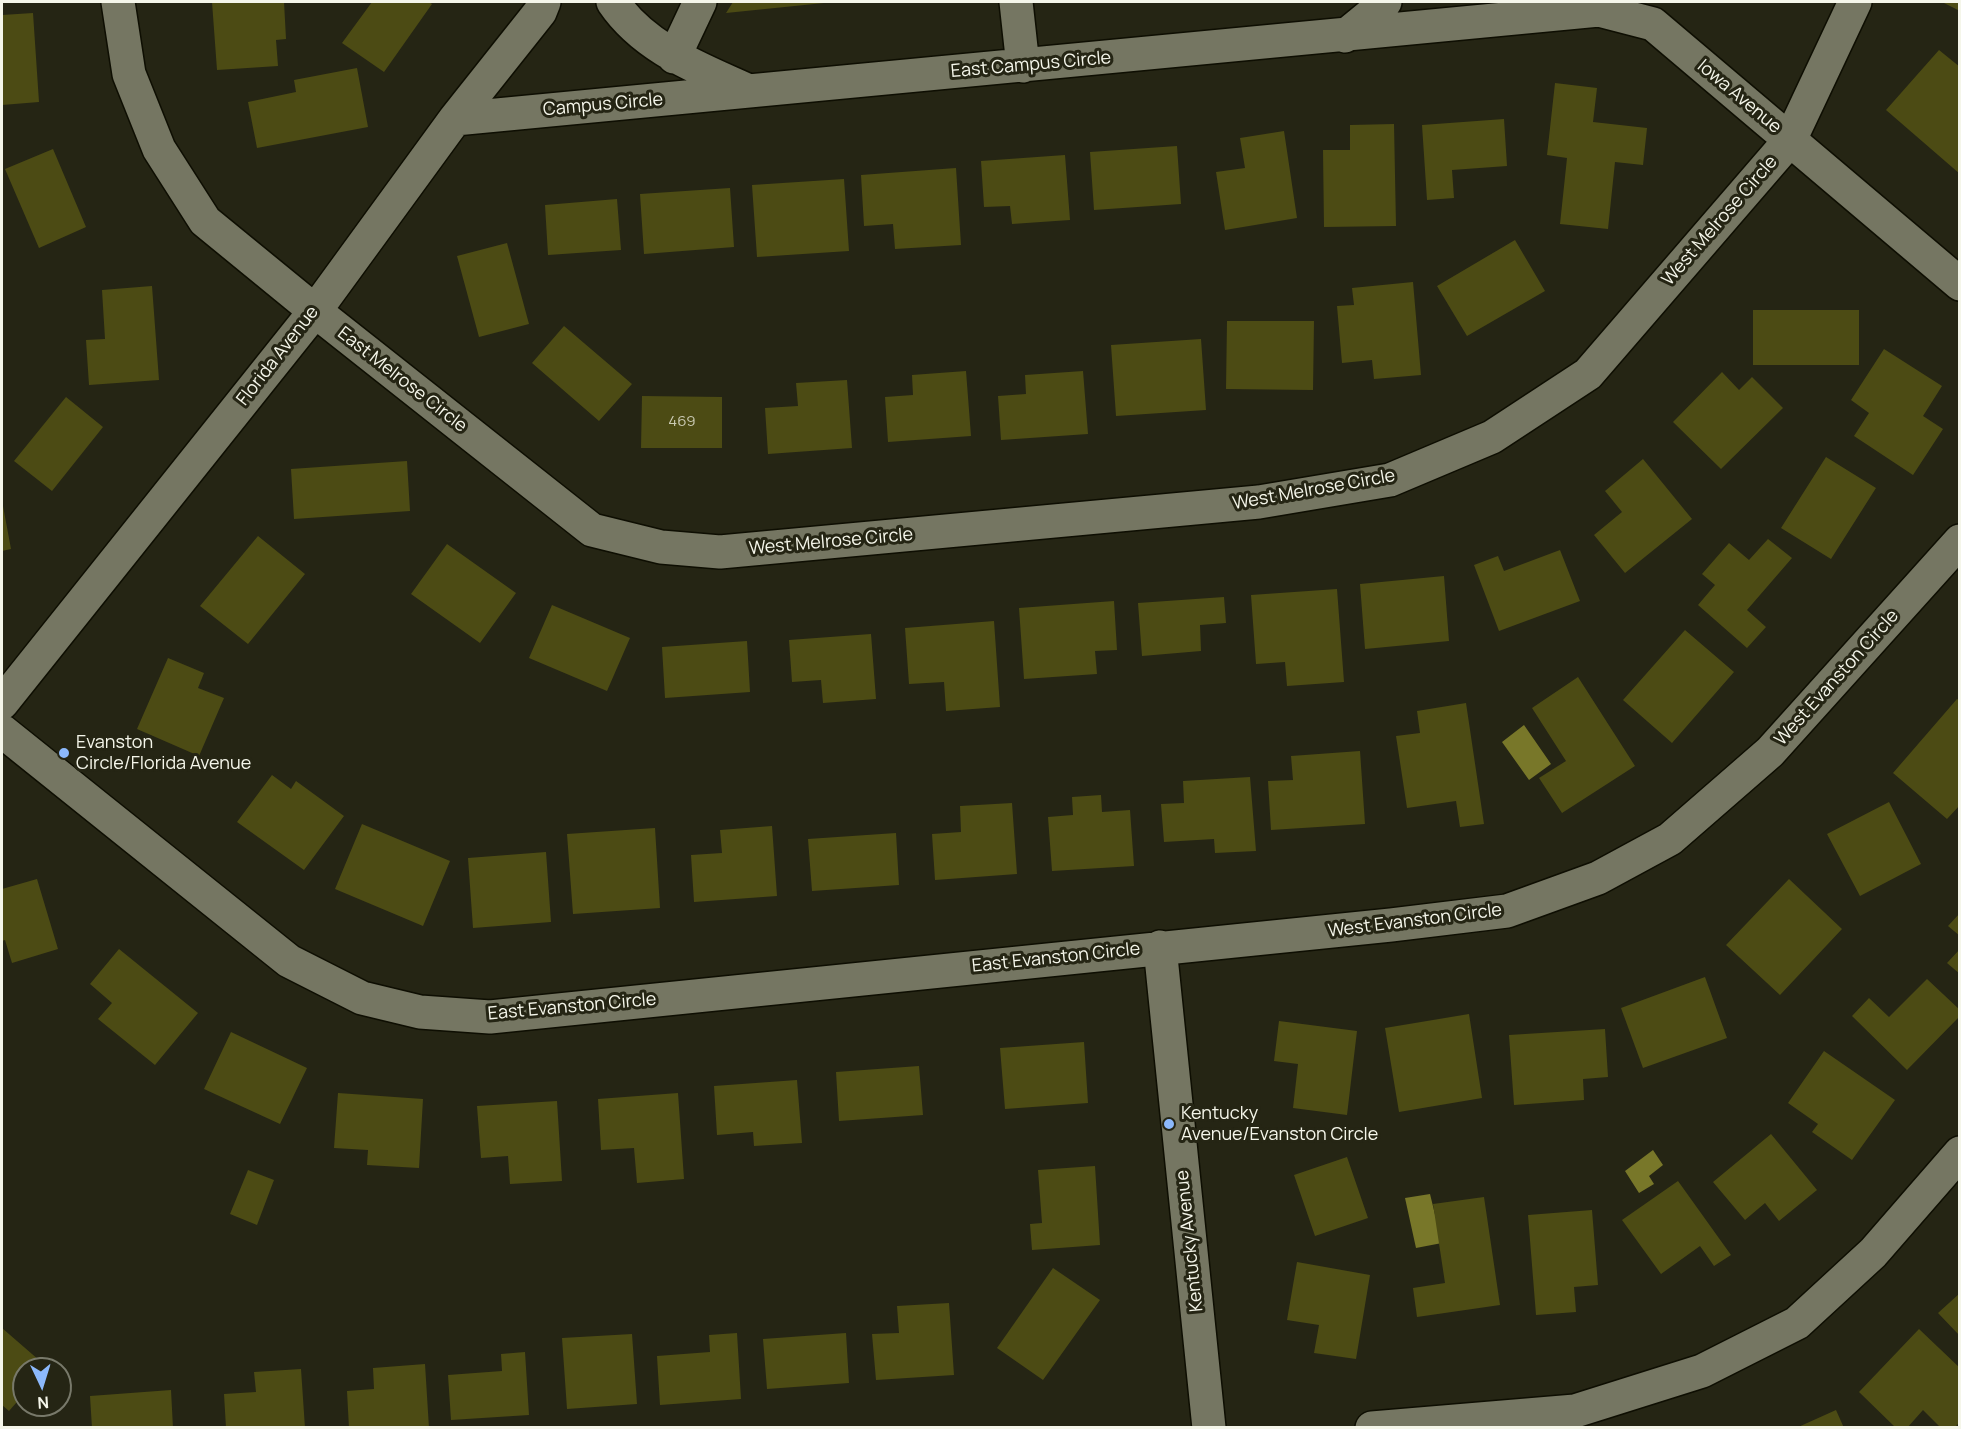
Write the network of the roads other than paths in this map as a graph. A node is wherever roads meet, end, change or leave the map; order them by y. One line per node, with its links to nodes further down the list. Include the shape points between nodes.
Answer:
1 (118, 2): 16 (street, East Melrose Circle, via 129,74 159,148 205,221)
2 (544, 2): 13 (street, Florida Avenue)
3 (613, 2): 10 (street, East Campus Circle, via 624,19)
4 (700, 2): 10 (street)
5 (1016, 2): 11 (street)
6 (1385, 2): 9 (street)
7 (1855, 2): 14 (street, West Melrose Circle)
8 (1477, 12): 9 (street, East Campus Circle); 14 (street, Iowa Avenue, via 1599,10 1653,24)
9 (1345, 36): 11 (street, East Campus Circle)
10 (674, 57): 12 (street, East Campus Circle)
11 (1023, 66): 12 (street, East Campus Circle)
12 (751, 92): 13 (street, Campus Circle)
13 (455, 119): 16 (street, Florida Avenue)
14 (1790, 140): 15 (street, Iowa Avenue); 18 (street, West Melrose Circle, via 1588,374 1492,437 1390,480 1259,502 732,551)
15 (1959, 284)
16 (315, 311): 18 (street, East Melrose Circle, via 592,530); 19 (street, Florida Avenue)
17 (1959, 541): 21 (street, West Evanston Circle, via 1770,752 1670,839 1598,878 1507,911)
18 (661, 547)
19 (2, 703)
20 (2, 731): 21 (street, East Evanston Circle, via 289,961 362,998 420,1012 490,1017)
21 (1160, 947): 23 (street, Kentucky Avenue)
22 (1959, 1153): 24 (street, via 1872,1253 1797,1323 1702,1371 1575,1411)
23 (1209, 1428)
24 (1372, 1428)

